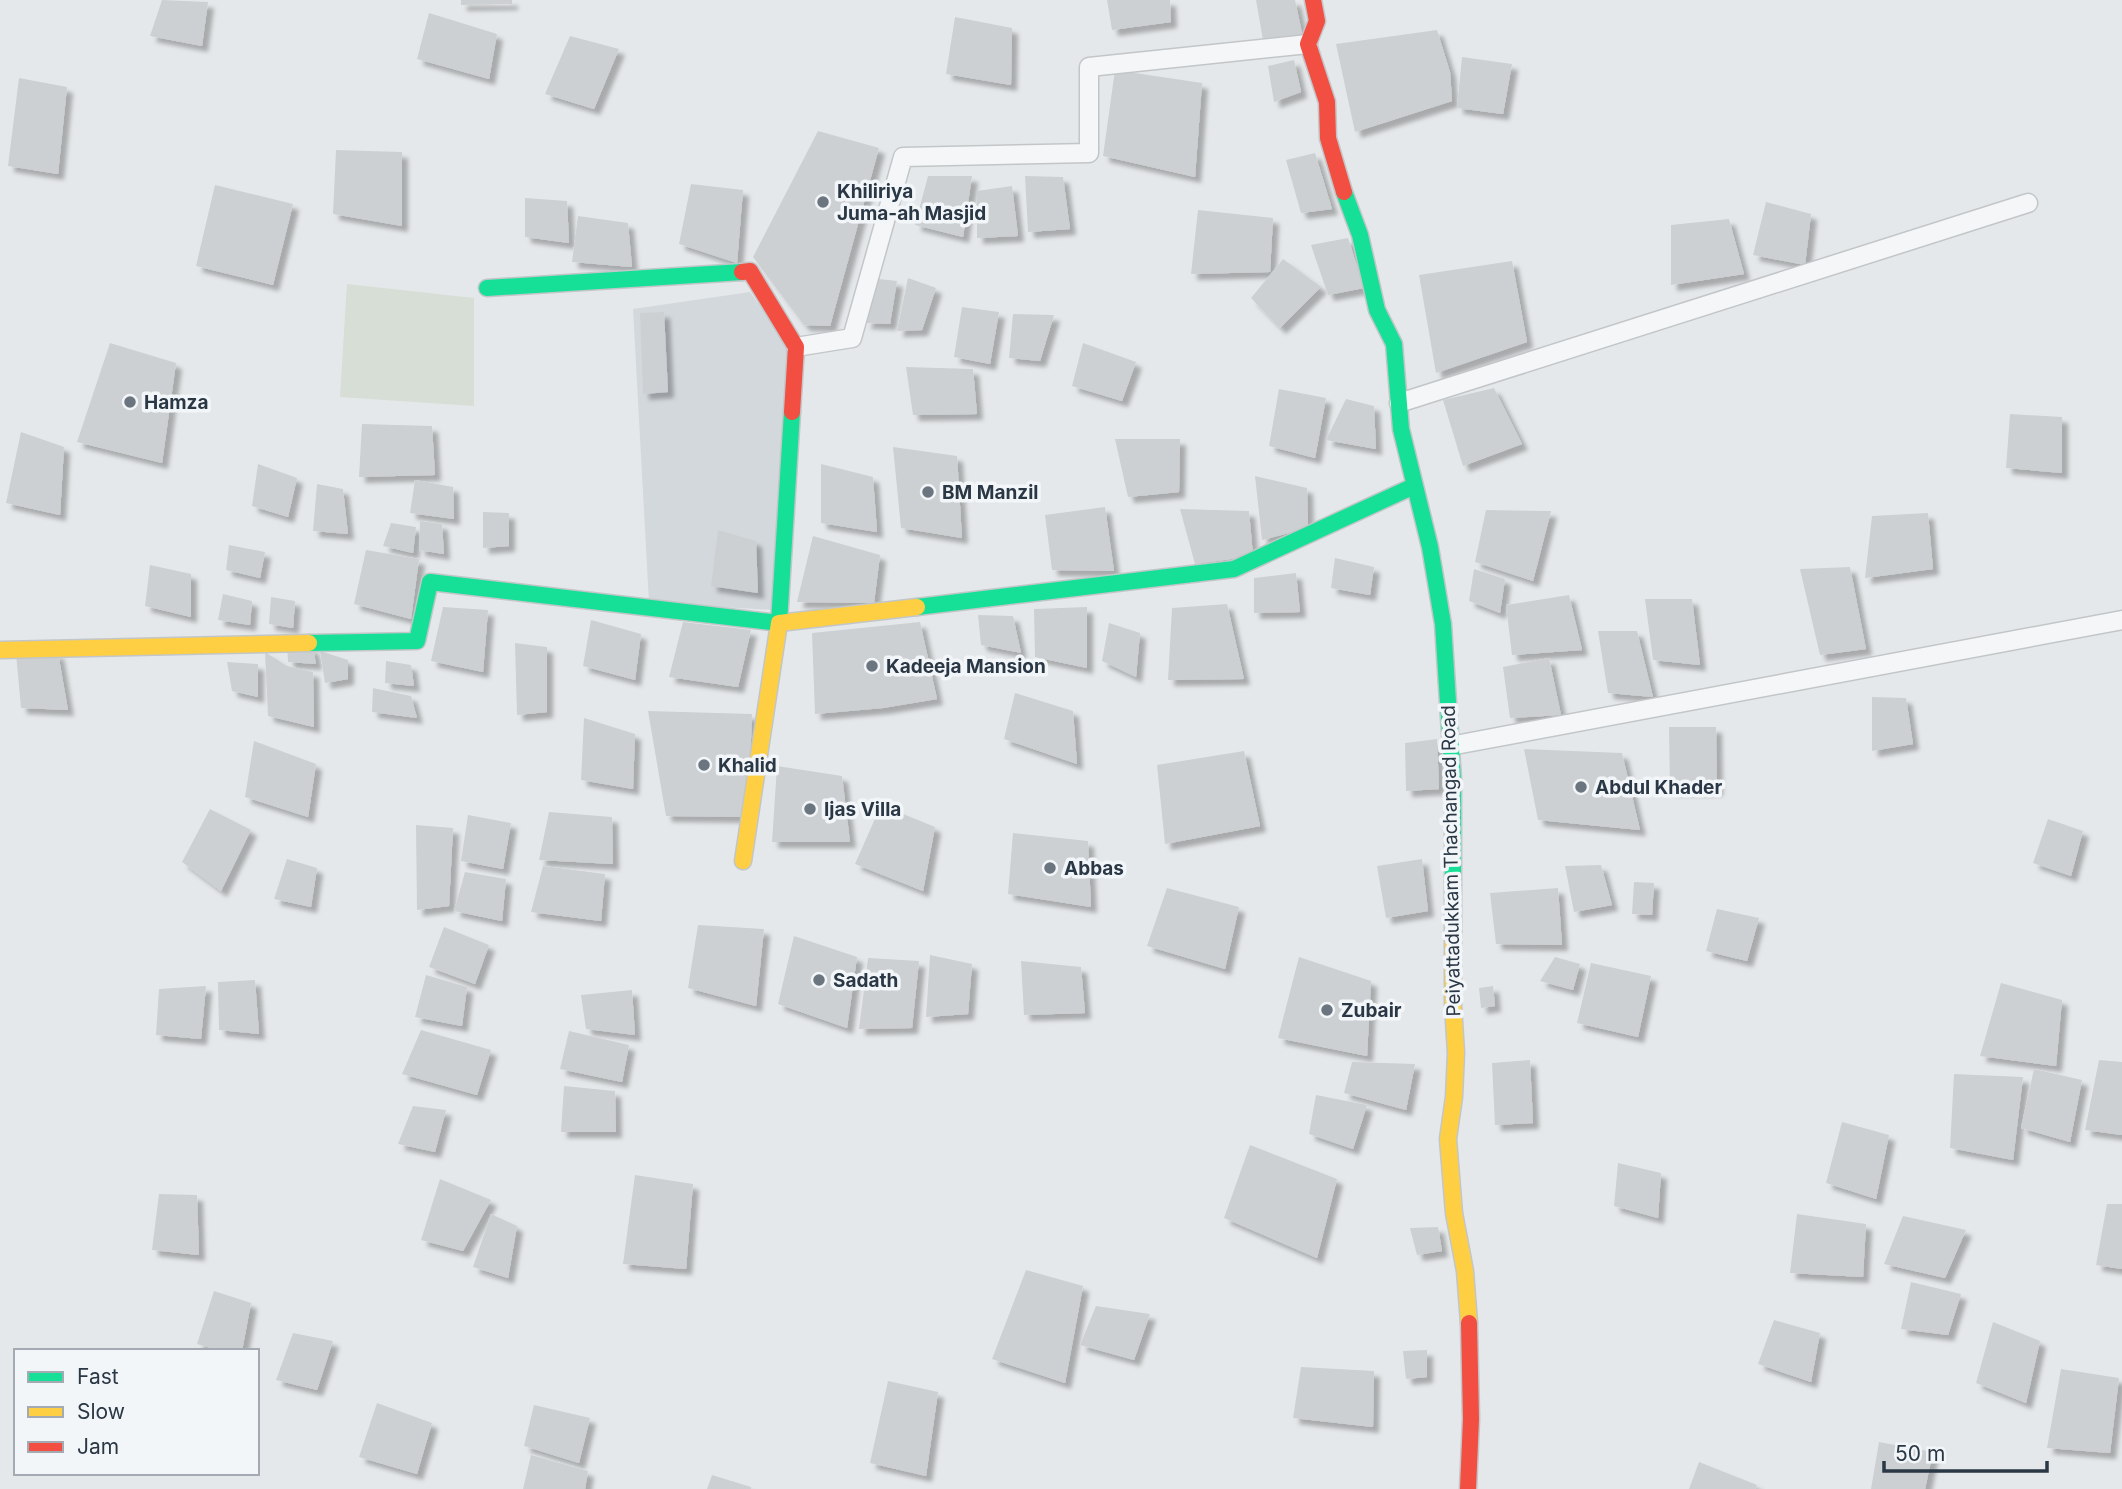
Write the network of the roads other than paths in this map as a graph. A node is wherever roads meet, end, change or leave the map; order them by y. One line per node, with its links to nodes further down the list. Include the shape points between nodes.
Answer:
1 (1313, 0): 2 (street, via 1317,21)
2 (1308, 44): 5 (street, via 1089,67 1089,153 903,157 852,338); 6 (street, Peiyattadukkam Thachangad Road, via 1327,102 1334,164 1360,234 1377,310 1395,344)
3 (2028, 203): 6 (street)
4 (487, 288): 5 (street, via 750,271)
5 (796, 347): 9 (street)
6 (1399, 403): 7 (street, Peiyattadukkam Thachangad Road)
7 (1414, 486): 9 (street, via 1234,569); 11 (street, Peiyattadukkam Thachangad Road, via 1443,624)
8 (2122, 620): 11 (street)
9 (779, 623): 10 (street, via 430,583 417,641); 12 (street)
10 (0, 650)
11 (1450, 746): 13 (street, Peiyattadukkam Thachangad Road, via 1456,1054 1448,1139 1469,1318)
12 (743, 861)
13 (1468, 1489)

